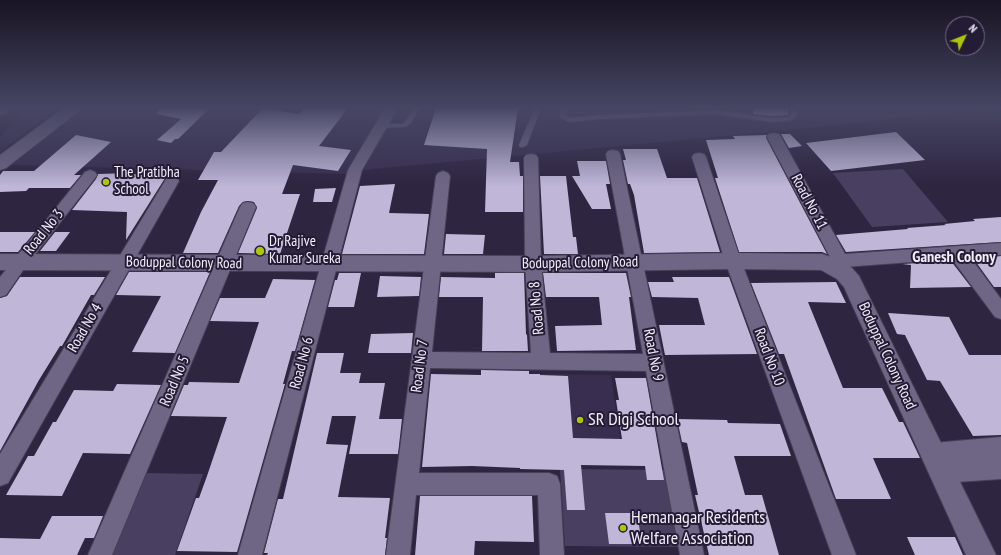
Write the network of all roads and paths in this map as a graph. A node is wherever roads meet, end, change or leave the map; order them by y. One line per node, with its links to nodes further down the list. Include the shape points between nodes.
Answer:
1 (40, 134): 8 (main road)
2 (377, 134): 19 (street, Road No 6, via 355,170)
3 (532, 134): 5 (lane)
4 (774, 137): 21 (street, Road No 11)
5 (527, 152): 23 (street, Road No 8)
6 (613, 154): 18 (street, Road No 9)
7 (699, 157): 15 (street, Road No 10)
8 (0, 164)
9 (90, 175): 16 (street, Road No 3)
10 (443, 176): 20 (street, Road No 7)
11 (172, 181): 17 (street, Road No 4)
12 (248, 207): 22 (street, Road No 5)
13 (1001, 249): 14 (street)
14 (957, 253): 21 (street); 25 (street)
15 (733, 261): 18 (street, Boduppal Colony Road); 21 (street, Boduppal Colony Road); 40 (street, Road No 10)
16 (10, 262): 17 (street, Boduppal Colony Road); 24 (street, Road No 3)
17 (124, 262): 22 (street, Boduppal Colony Road); 33 (street, Road No 4)
18 (635, 262): 23 (street, Boduppal Colony Road); 28 (street, Road No 9)
19 (329, 263): 20 (street, Boduppal Colony Road); 22 (street, Boduppal Colony Road); 36 (street, Road No 6)
20 (433, 263): 23 (street, Boduppal Colony Road); 26 (street, Road No 7)
21 (837, 263): 30 (street, Boduppal Colony Road, via 852,282)
22 (225, 264): 35 (street, Road No 5)
23 (533, 264): 27 (street, Road No 8)
24 (0, 290)
25 (1001, 312)
26 (421, 360): 27 (street); 34 (street, Road No 7)
27 (541, 361): 28 (street)
28 (654, 363): 39 (street, Road No 9)
29 (1001, 447): 30 (street)
30 (933, 453): 32 (street, Boduppal Colony Road)
31 (1001, 468): 32 (street)
32 (942, 472): 41 (street, Boduppal Colony Road)
33 (0, 475)
34 (406, 484): 37 (street, Road No 7); 38 (street, via 548,484)
35 (100, 555)
36 (250, 555)
37 (398, 555)
38 (552, 555)
39 (692, 555)
40 (844, 555)
41 (981, 555)

